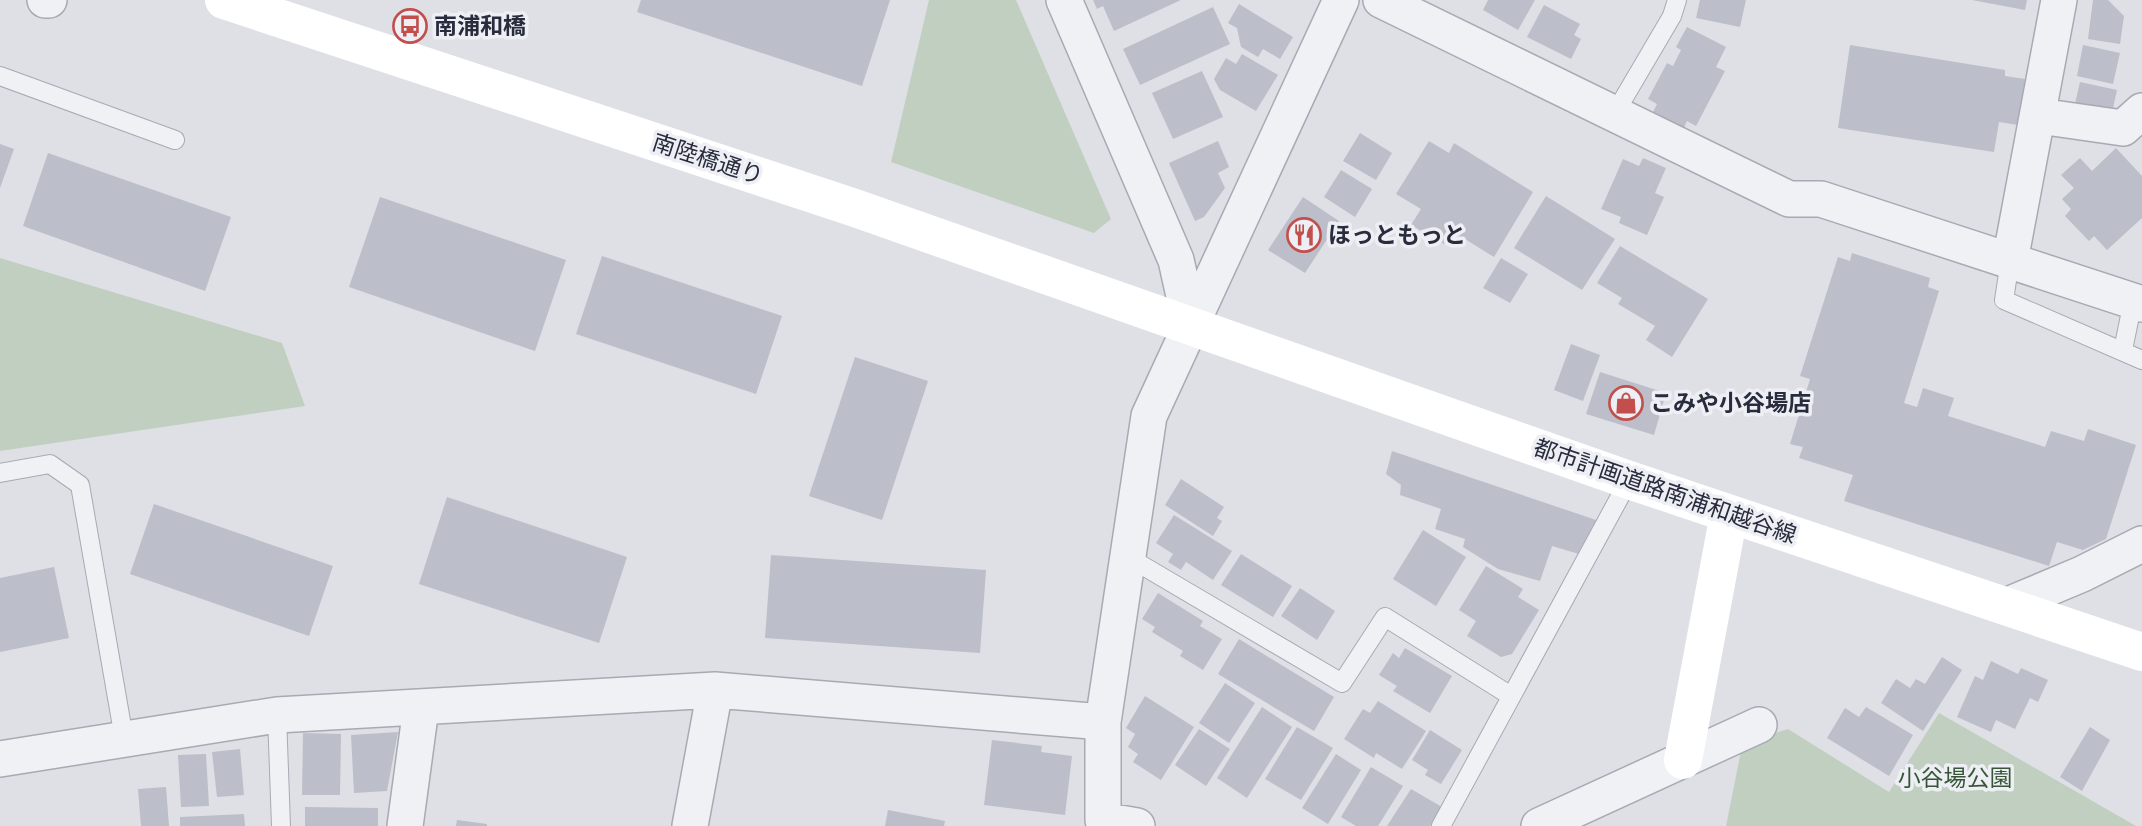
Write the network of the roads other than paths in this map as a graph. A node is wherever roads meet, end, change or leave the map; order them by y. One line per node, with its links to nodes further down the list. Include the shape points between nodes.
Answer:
1 (224, 0): 14 (street, 南陸橋通り)
2 (1064, 0): 14 (street, via 1176,260)
3 (1341, 0): 14 (street)
4 (1381, 0): 9 (street)
5 (1677, 0): 9 (lane)
6 (2059, 0): 10 (street)
7 (0, 76): 11 (lane)
8 (2142, 111): 10 (street, via 2123,128)
9 (1615, 113): 12 (street, via 1790,199 1821,200)
10 (2039, 116): 12 (street)
11 (175, 140)
12 (2010, 261): 13 (street); 15 (lane, via 2004,300)
13 (2137, 303): 15 (lane)
14 (1190, 323): 18 (street, 都市計画道路南浦和越谷線); 21 (street, via 1149,416)
15 (2123, 350): 16 (lane)
16 (2142, 360)
17 (0, 472): 30 (lane, via 50,464 80,485)
18 (1629, 480): 19 (street, 都市計画道路南浦和越谷線); 25 (lane)
19 (1729, 514): 22 (street, 都市計画道路南浦和越谷線); 32 (street)
20 (2142, 544): 22 (street)
21 (1128, 557): 25 (lane, via 1342,683 1385,617); 28 (street)
22 (2008, 605): 23 (street, 都市計画道路南浦和越谷線)
23 (2142, 652)
24 (715, 690): 26 (street); 28 (street); 36 (street)
25 (1511, 696): 38 (lane)
26 (421, 708): 27 (street); 35 (street)
27 (277, 715): 30 (street); 34 (lane)
28 (1103, 722): 33 (street)
29 (1759, 724): 32 (street)
30 (124, 738): 31 (street)
31 (0, 759)
32 (1683, 760): 39 (street)
33 (1103, 823): 37 (street)
34 (281, 826)
35 (405, 826)
36 (690, 826)
37 (1137, 826)
38 (1441, 826)
39 (1539, 826)

